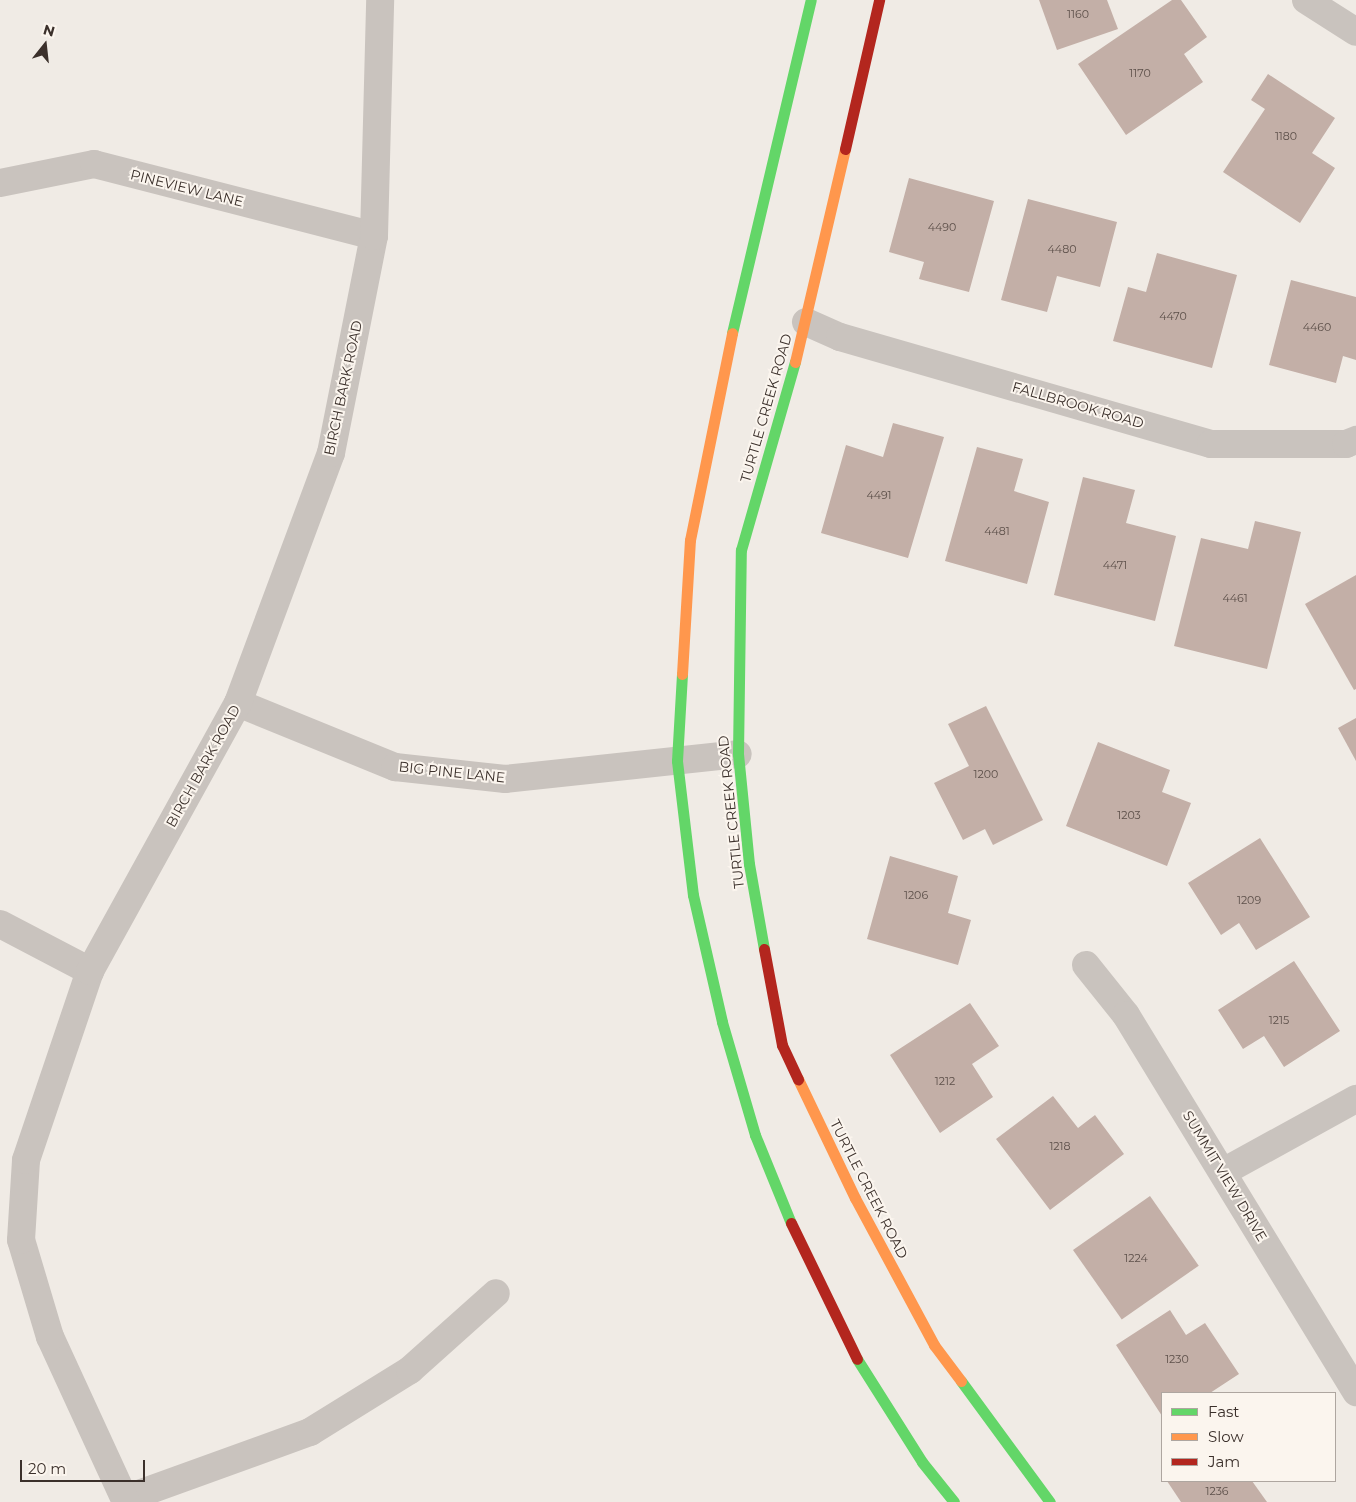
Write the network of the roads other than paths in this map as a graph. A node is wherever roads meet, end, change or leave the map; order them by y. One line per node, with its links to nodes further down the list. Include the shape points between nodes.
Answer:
1 (380, 0): 7 (street, BIRCH BARK ROAD)
2 (811, 0): 12 (street, via 735,318 690,540)
3 (879, 0): 8 (street, TURTLE CREEK ROAD)
4 (1306, 0): 5 (street)
5 (1356, 32)
6 (0, 183): 7 (street, PINEVIEW LANE, via 94,164)
7 (374, 236): 10 (street, BIRCH BARK ROAD, via 332,453)
8 (806, 322): 9 (street, FALLBROOK ROAD, via 840,337 1211,444 1346,444); 11 (street, TURTLE CREEK ROAD, via 741,550)
9 (1356, 440)
10 (238, 703): 12 (street, BIG PINE LANE, via 395,767 505,779); 15 (street, BIRCH BARK ROAD)
11 (738, 754): 12 (street, BIG PINE LANE); 22 (street, TURTLE CREEK ROAD, via 750,864 782,1045 855,1198 934,1345)
12 (677, 761): 21 (street, via 693,895 722,1022 755,1134 797,1238 860,1364 922,1462)
13 (0, 924): 15 (street)
14 (1086, 965): 17 (street, SUMMIT VIEW DRIVE, via 1126,1015)
15 (90, 971): 20 (street, BIRCH BARK ROAD, via 26,1160 21,1240 50,1337)
16 (1356, 1099): 17 (street)
17 (1223, 1172): 19 (street, SUMMIT VIEW DRIVE)
18 (496, 1292): 20 (street, via 410,1370 310,1432)
19 (1356, 1392)
20 (125, 1500)
21 (954, 1502)
22 (1050, 1502)

